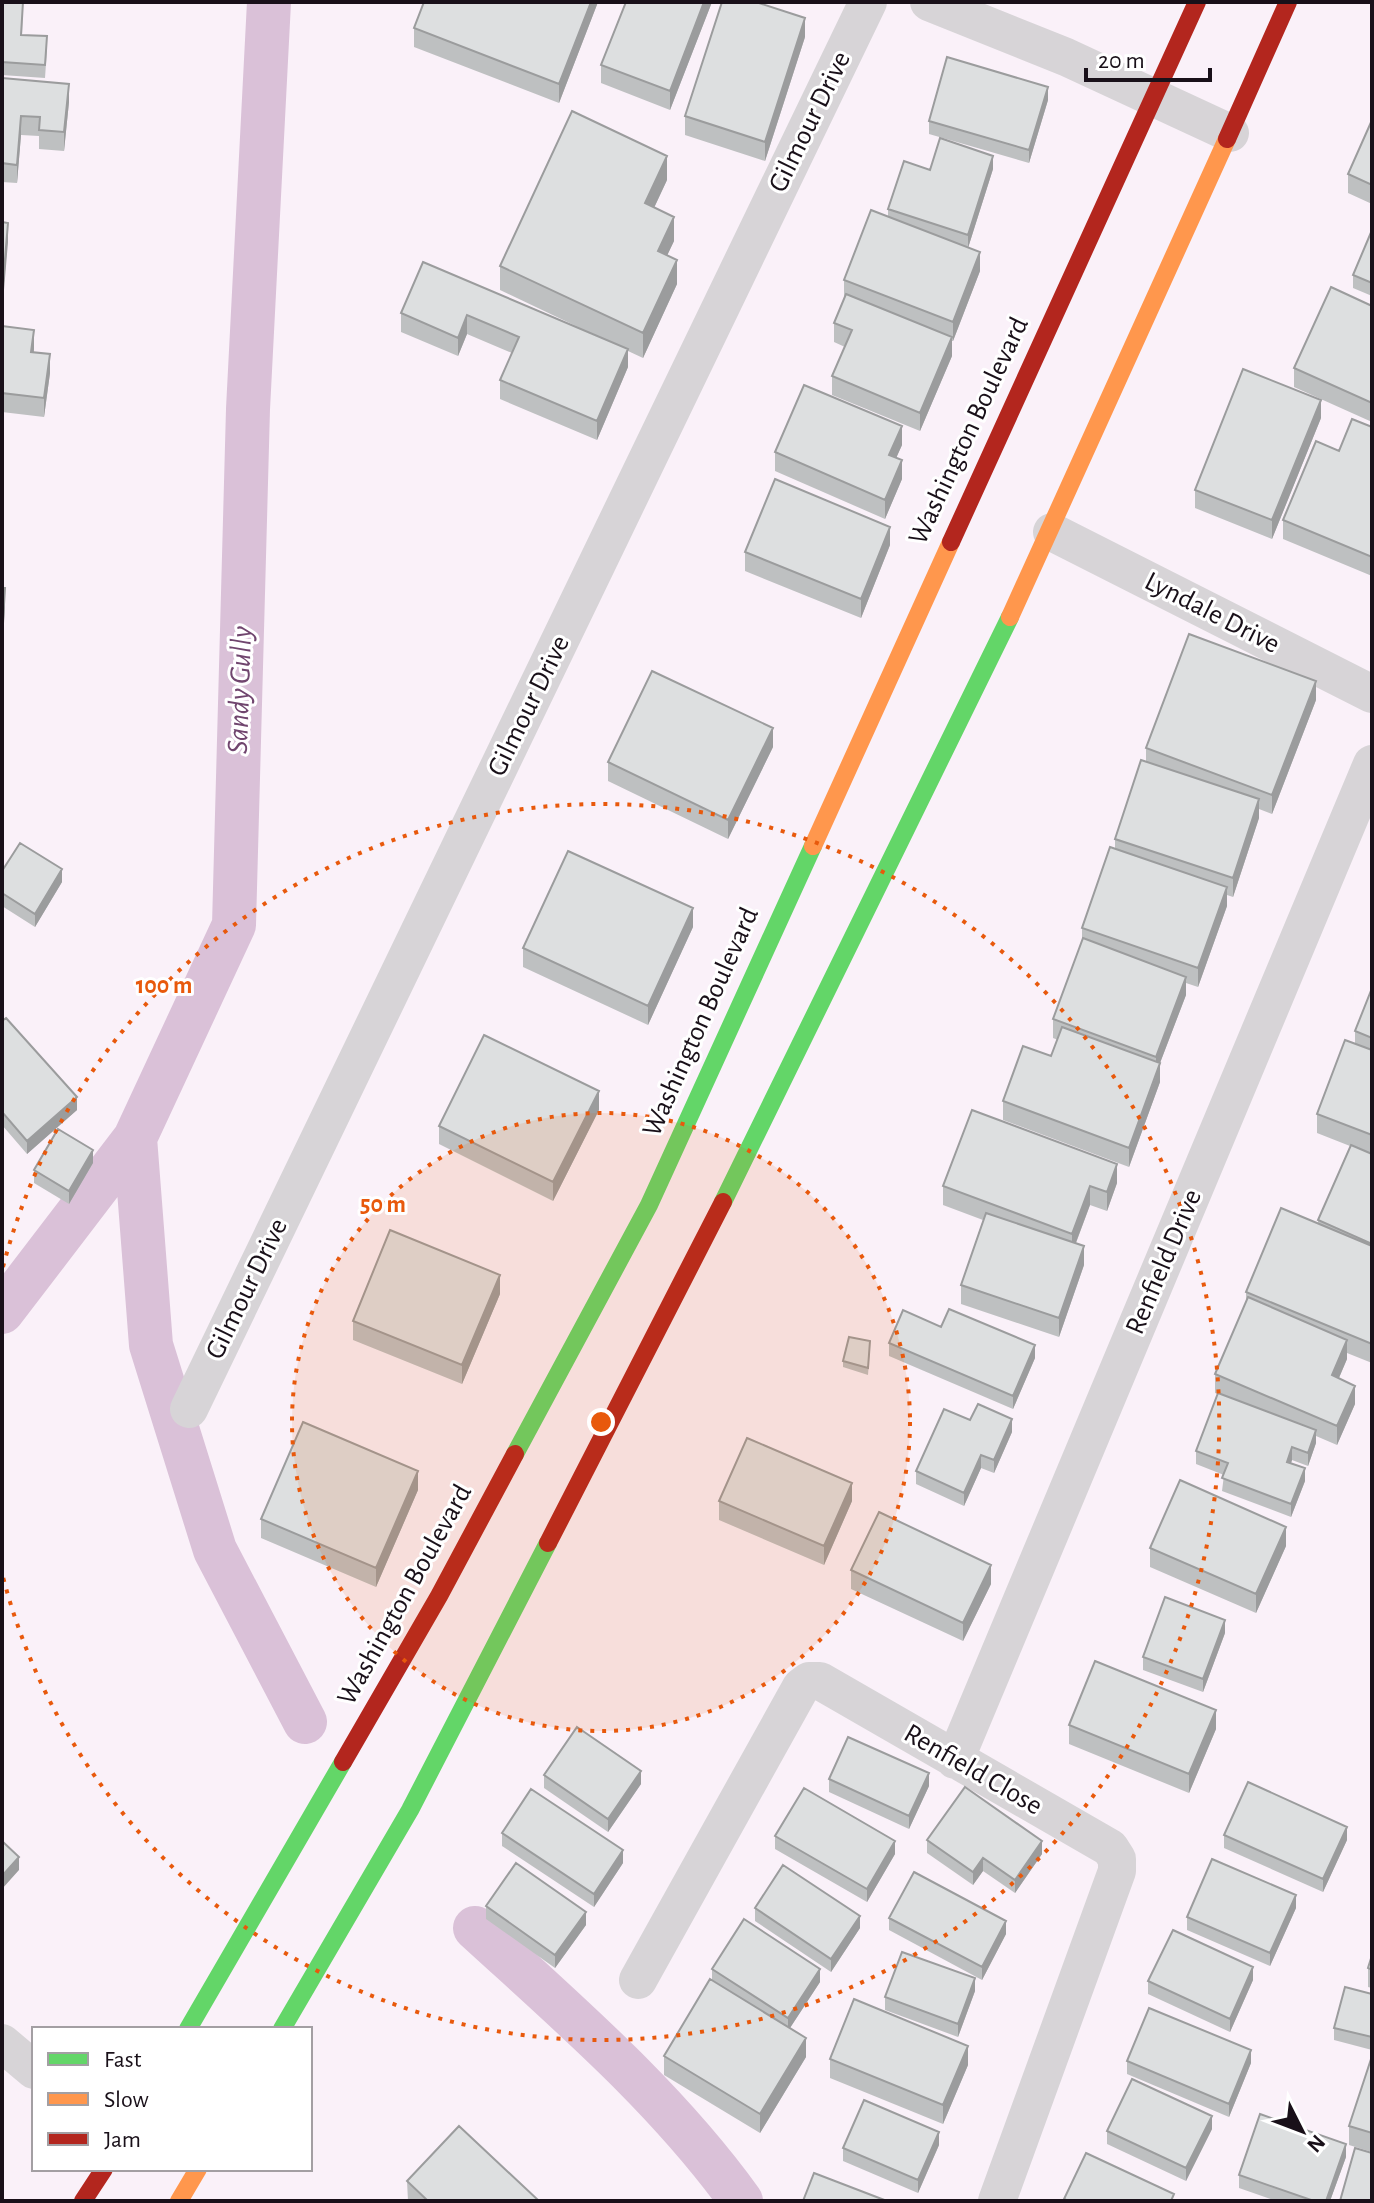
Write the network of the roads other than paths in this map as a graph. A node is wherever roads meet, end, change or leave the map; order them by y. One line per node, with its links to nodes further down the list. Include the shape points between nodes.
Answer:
1 (868, 2): 10 (street, Gilmour Drive)
2 (929, 2): 5 (street)
3 (1197, 2): 5 (highway, Washington Boulevard)
4 (1288, 2): 6 (highway)
5 (1155, 96): 6 (street); 13 (highway, Washington Boulevard, via 649,1205 439,1596)
6 (1230, 133): 7 (highway)
7 (1052, 532): 8 (street, Lyndale Drive); 14 (highway, via 758,1133 410,1810)
8 (1372, 694)
9 (1372, 764): 11 (street, Renfield Drive)
10 (189, 1409)
11 (955, 1760): 12 (street, Renfield Close, via 820,1681 809,1681); 21 (street, Renfield Close, via 1110,1848 1117,1859)
12 (638, 1980)
13 (189, 2027)
14 (283, 2027)
15 (2, 2043): 16 (street)
16 (32, 2068)
17 (103, 2171): 19 (highway)
18 (197, 2171): 20 (highway)
19 (83, 2201)
20 (179, 2201)
21 (997, 2201)

